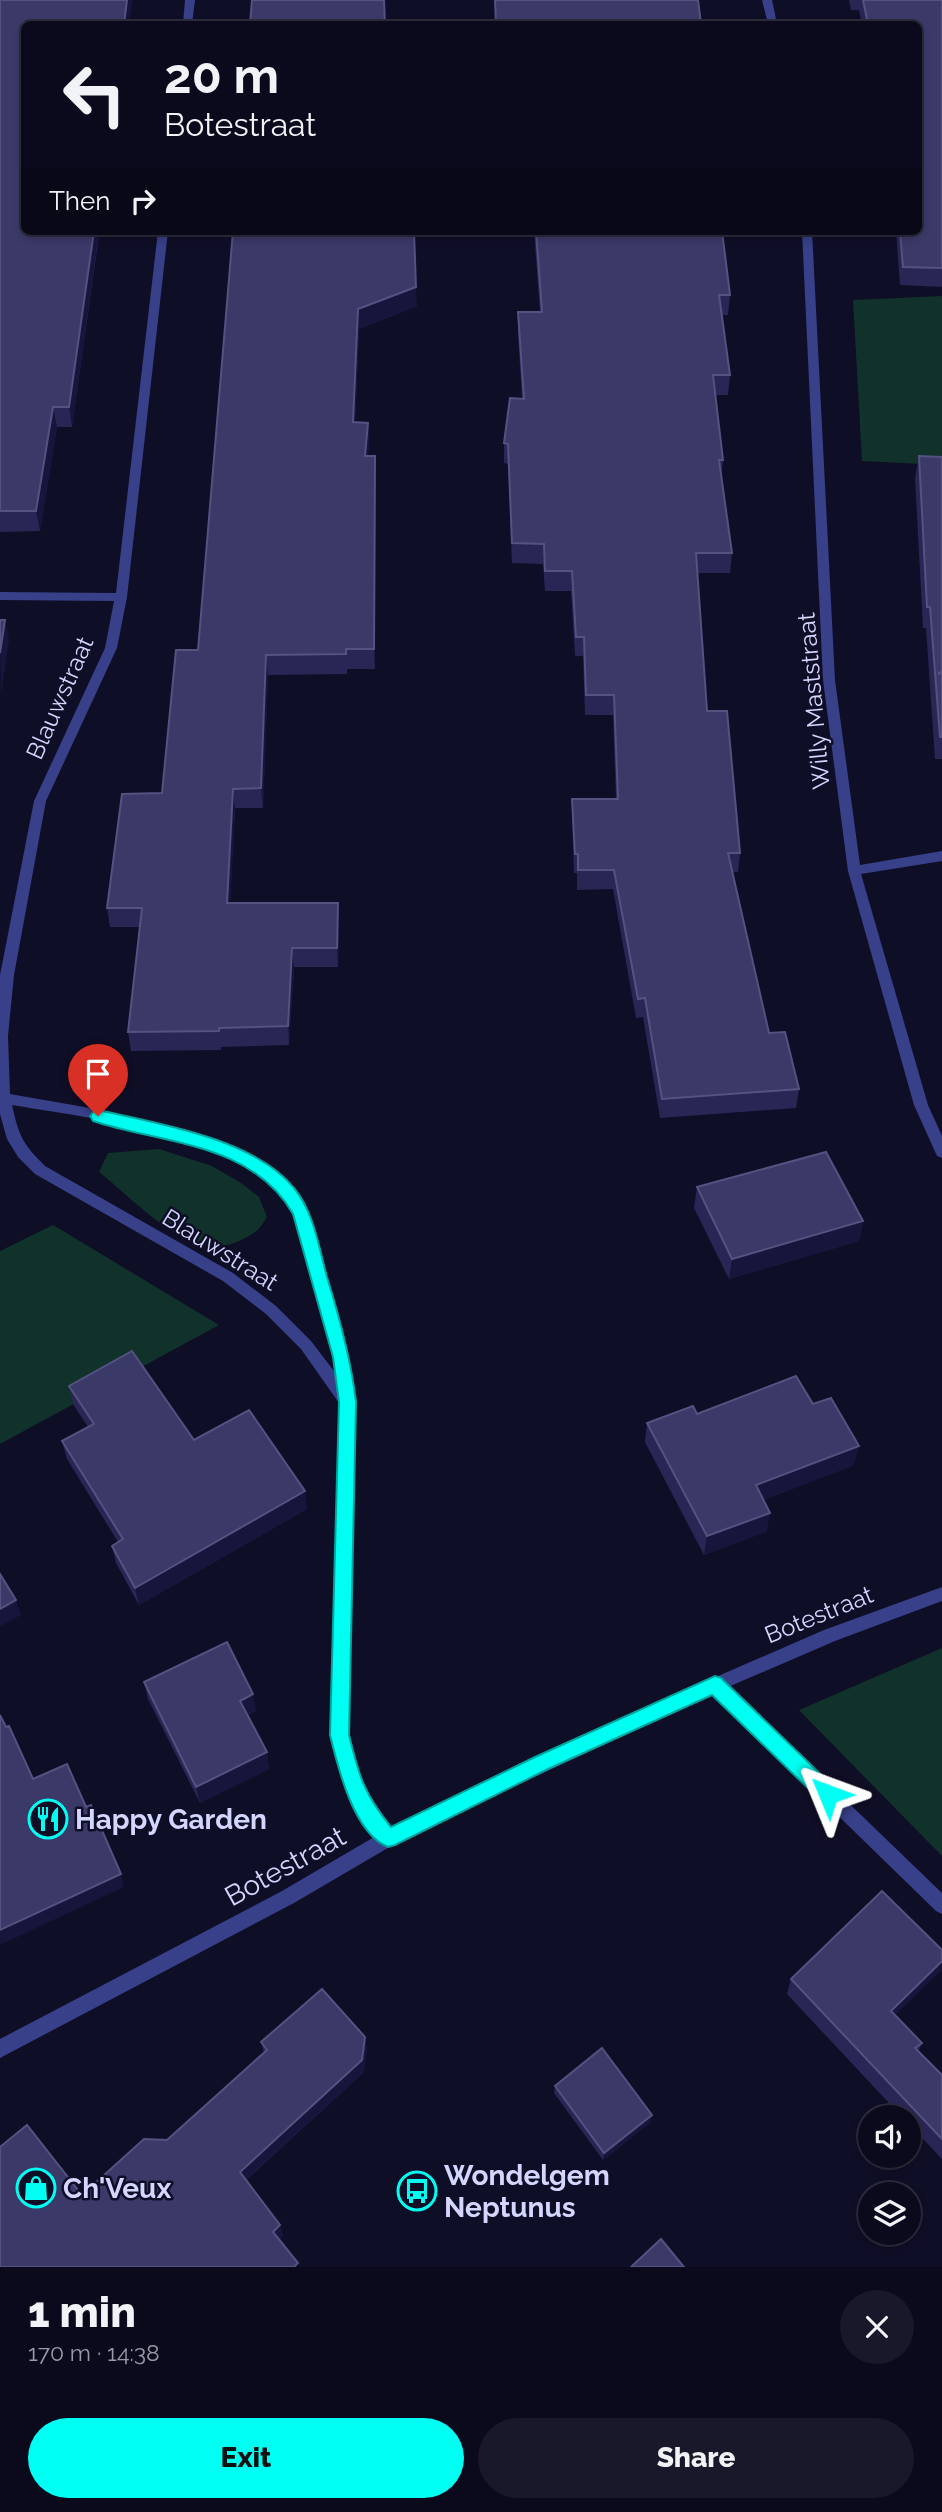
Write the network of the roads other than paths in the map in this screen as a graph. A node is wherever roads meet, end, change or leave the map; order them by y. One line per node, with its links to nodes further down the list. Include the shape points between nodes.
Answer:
1 (190, 0): 3 (street)
2 (767, 0): 4 (street)
3 (188, 21)
4 (772, 21)
5 (163, 235): 8 (street, Blauwstraat)
6 (807, 235): 10 (street, Willy Maststraat, via 829,680)
7 (0, 596): 8 (street)
8 (121, 597): 11 (street, Blauwstraat, via 111,648 40,801 7,975 1,1036)
9 (942, 856): 10 (street)
10 (854, 872): 12 (street, Willy Maststraat, via 920,1105)
11 (3, 1098): 13 (street, Blauwstraat, via 12,1135 40,1170 228,1277 306,1345); 13 (street, Blauwstraat, via 194,1138 274,1177 301,1213 342,1357)
12 (942, 1152)
13 (347, 1402): 16 (street, Blauwstraat, via 340,1735 351,1782)
14 (942, 1594): 15 (street, Botestraat, via 830,1635)
15 (715, 1685): 16 (street, Botestraat); 17 (street)
16 (388, 1838): 18 (street, Botestraat, via 288,1897)
17 (942, 1905)
18 (0, 2049)

